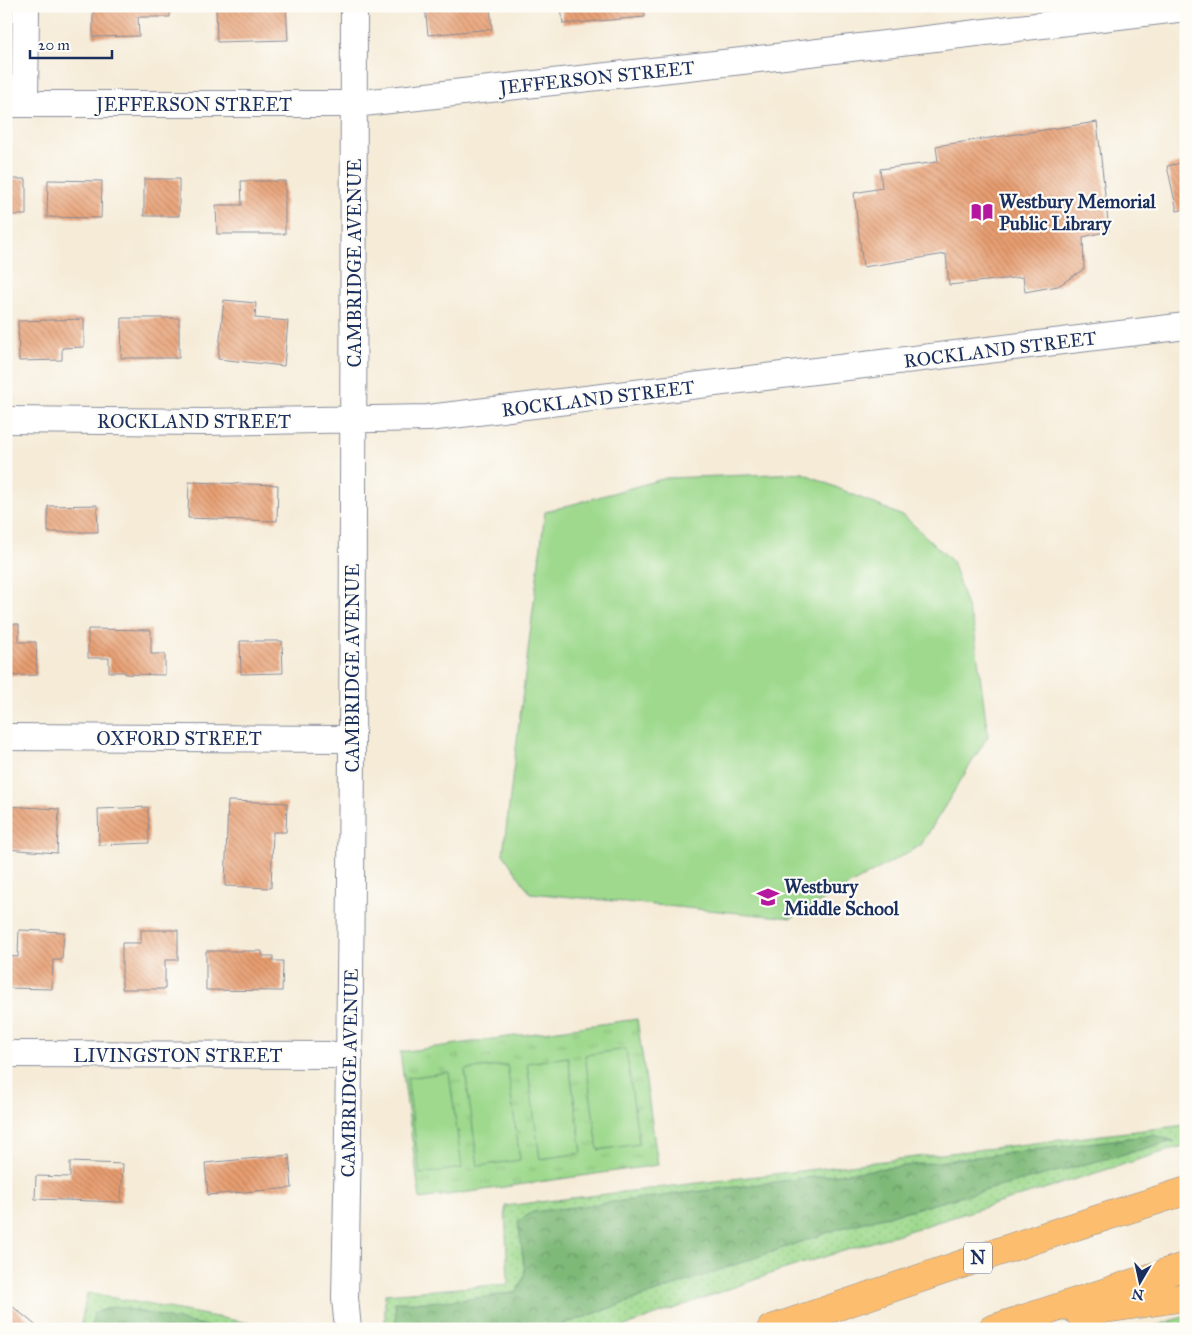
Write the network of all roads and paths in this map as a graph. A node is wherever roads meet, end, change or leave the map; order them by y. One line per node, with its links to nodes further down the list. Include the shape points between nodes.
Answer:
1 (26, 6): 4 (street)
2 (354, 6): 5 (street, CAMBRIDGE AVENUE)
3 (1186, 8): 5 (street, JEFFERSON STREET)
4 (16, 104): 5 (street, JEFFERSON STREET)
5 (354, 104): 7 (street, CAMBRIDGE AVENUE)
6 (1186, 326): 7 (street, ROCKLAND STREET, via 428,418)
7 (353, 419): 8 (street, ROCKLAND STREET, via 203,422); 10 (street, CAMBRIDGE AVENUE)
8 (6, 420)
9 (6, 737): 10 (street, OXFORD STREET)
10 (352, 739): 12 (street, CAMBRIDGE AVENUE)
11 (6, 1054): 12 (street, LIVINGSTON STREET)
12 (350, 1056): 17 (street, CAMBRIDGE AVENUE, via 345,1298)
13 (1186, 1191): 18 (highway, N)
14 (1186, 1266): 16 (highway)
15 (1186, 1297): 16 (highway)
16 (999, 1326)
17 (348, 1329)
18 (771, 1329)

